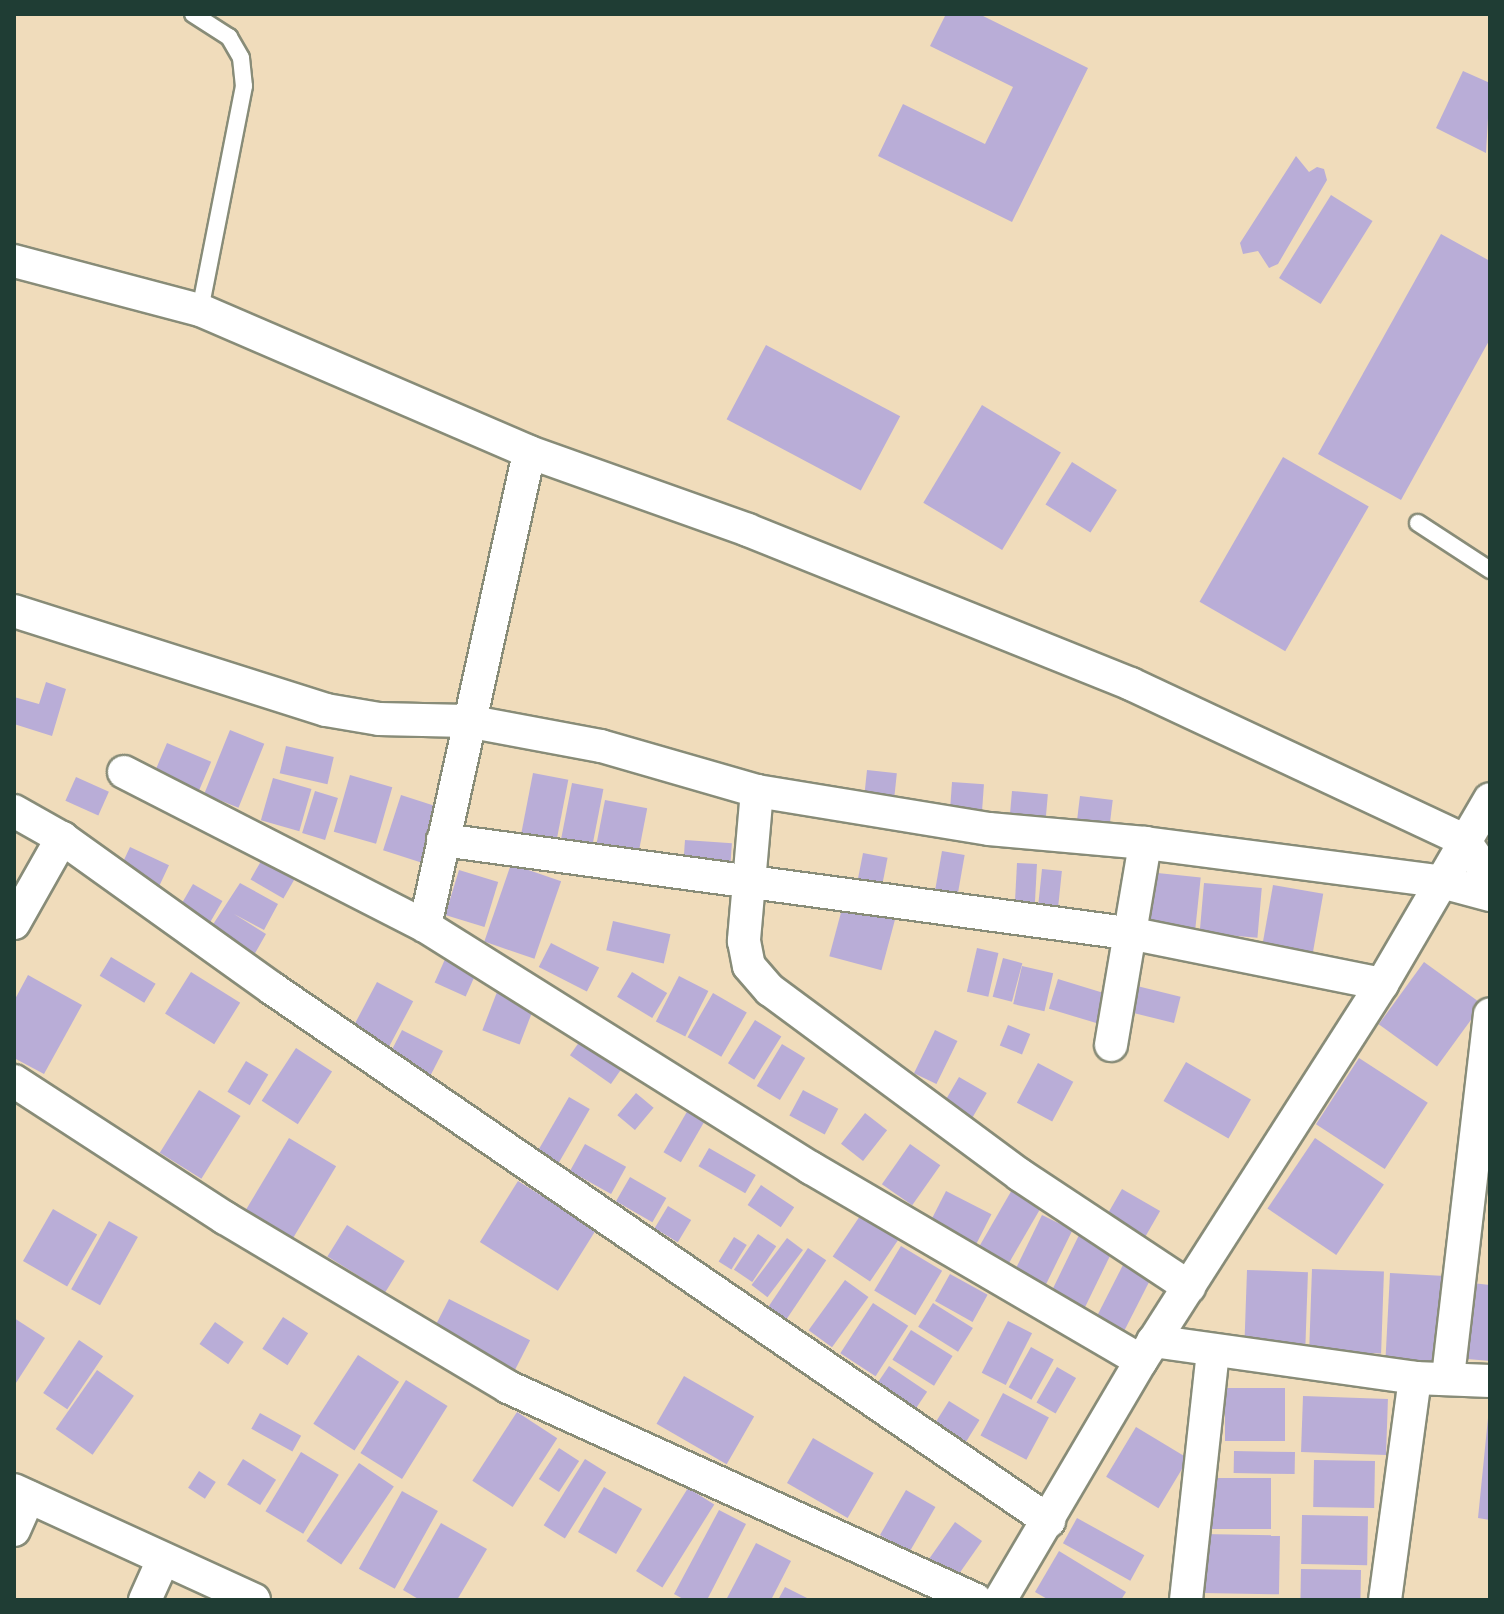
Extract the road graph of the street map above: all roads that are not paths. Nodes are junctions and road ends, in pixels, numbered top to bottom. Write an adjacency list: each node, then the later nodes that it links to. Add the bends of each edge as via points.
1 (193, 14): 3 (lane, via 229,37 241,58 244,86)
2 (14, 261): 3 (street)
3 (200, 310): 4 (street)
4 (529, 452): 8 (street); 15 (street, via 748,530 1131,684)
5 (1418, 523): 6 (lane)
6 (1490, 570)
7 (14, 611): 8 (street, via 326,710 379,719)
8 (467, 721): 10 (street, via 601,746); 14 (street)
9 (124, 772): 22 (street)
10 (757, 791): 16 (street, via 989,829); 19 (street)
11 (1490, 799): 15 (street)
12 (14, 811): 13 (street)
13 (62, 838): 21 (street); 35 (street, via 273,989)
14 (443, 840): 19 (street); 22 (street)
15 (1464, 840): 17 (street); 18 (street)
16 (1145, 843): 18 (street); 23 (street)
17 (1490, 878)
18 (1438, 881): 20 (street); 24 (street)
19 (749, 882): 23 (street); 28 (street, via 744,941 749,966 770,990 1020,1175)
20 (1490, 895)
21 (14, 923)
22 (425, 926): 29 (street, via 811,1168)
23 (1134, 934): 24 (street); 26 (street)
24 (1382, 984): 28 (street)
25 (1490, 1014): 31 (street)
26 (1111, 1045)
27 (14, 1081): 40 (street, via 225,1218 508,1387)
28 (1189, 1287): 29 (street)
29 (1147, 1351): 30 (street); 35 (street)
30 (1213, 1353): 32 (street); 42 (street)
31 (1448, 1377): 32 (street); 33 (street)
32 (1415, 1378): 43 (street)
33 (1490, 1381)
34 (22, 1494): 36 (street); 37 (street)
35 (1049, 1521): 41 (street)
36 (14, 1530)
37 (163, 1560): 38 (street); 39 (street)
38 (145, 1600)
39 (254, 1600)
40 (976, 1600)
41 (1000, 1600)
42 (1186, 1600)
43 (1385, 1600)

